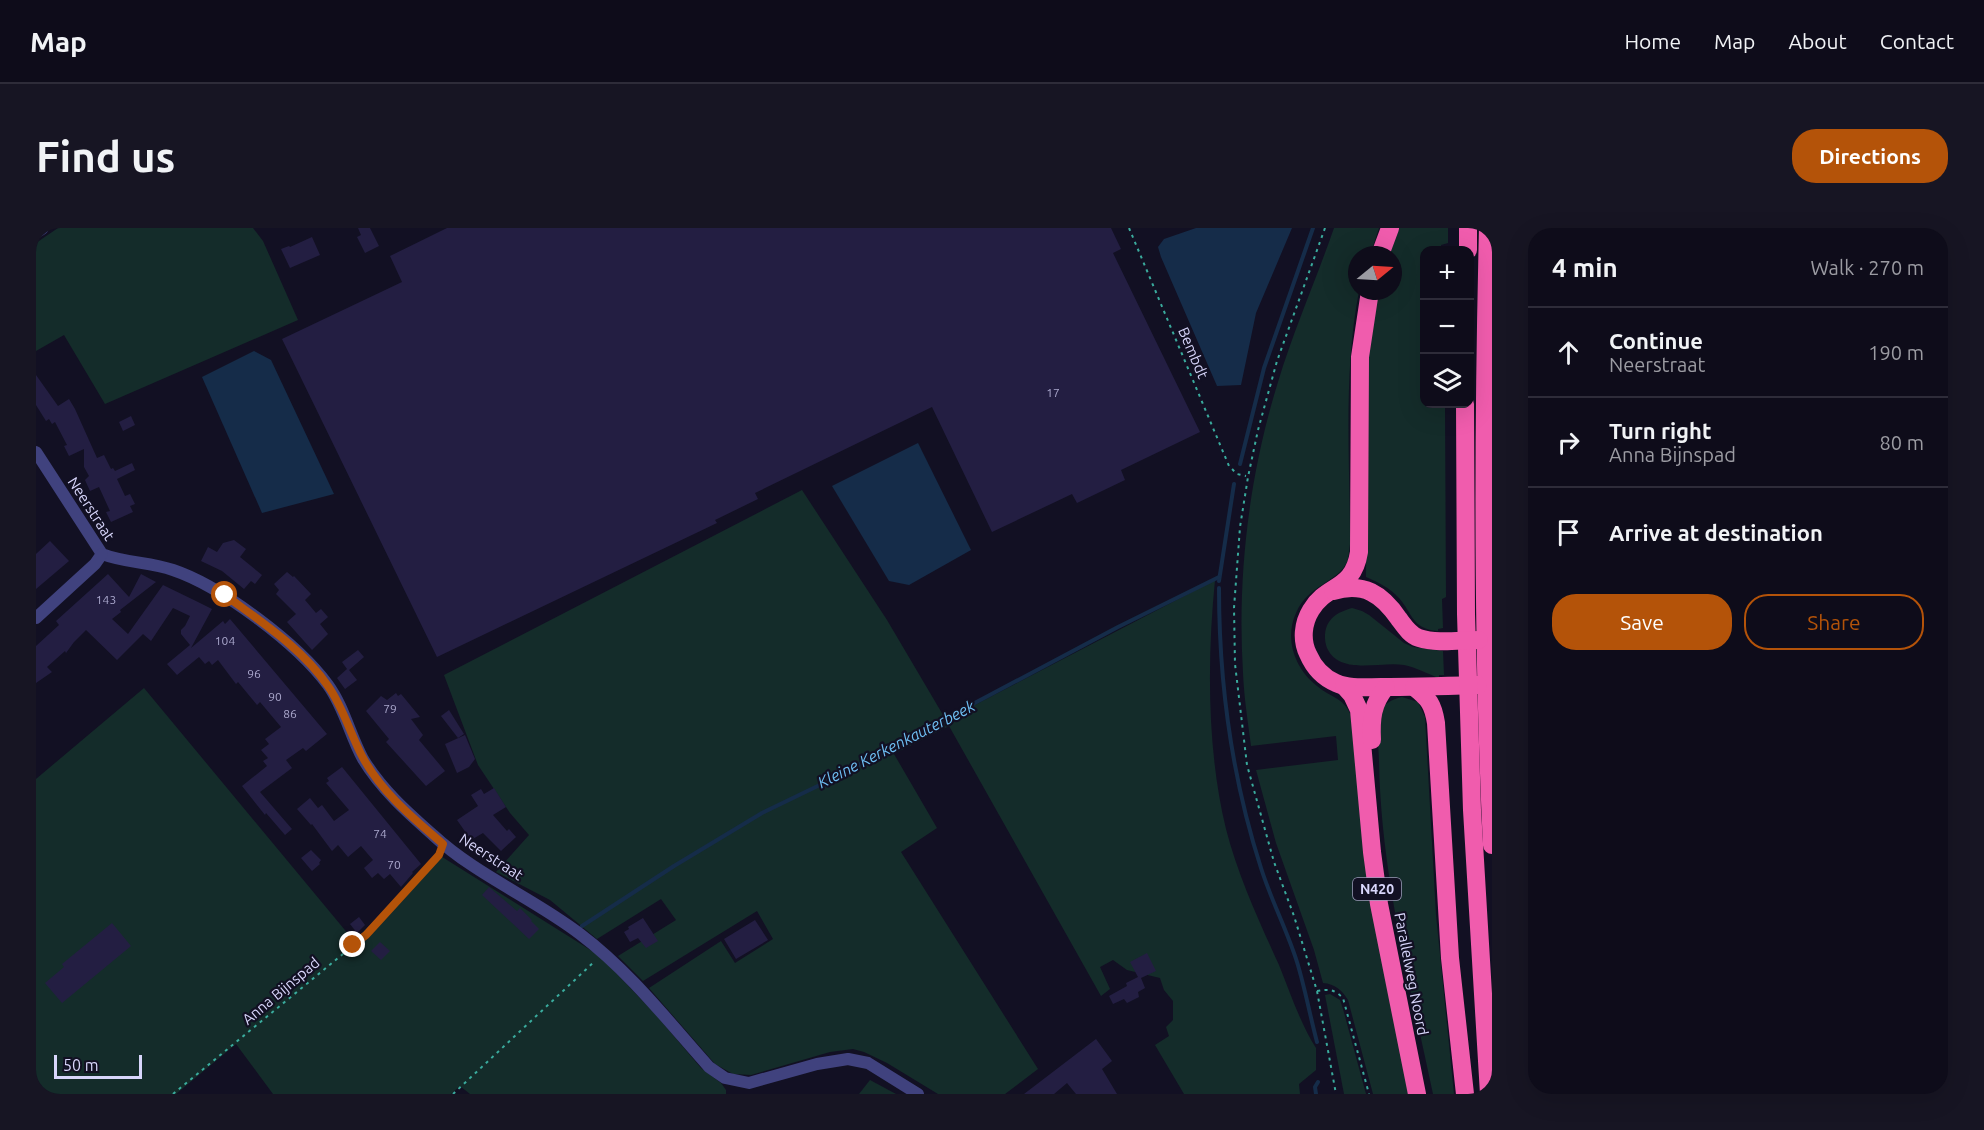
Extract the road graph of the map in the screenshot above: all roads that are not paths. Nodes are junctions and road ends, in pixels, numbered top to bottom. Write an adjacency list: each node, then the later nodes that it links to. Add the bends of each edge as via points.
1 (44, 228): 5 (street)
2 (1390, 228): 6 (highway)
3 (1468, 228): 7 (highway)
4 (1488, 228): 19 (highway, via 1484,473)
5 (36, 233)
6 (1383, 246)
7 (1468, 246)
8 (1369, 300): 12 (highway, via 1360,357 1357,568)
9 (1465, 408): 24 (highway, via 1472,799)
10 (36, 452): 11 (street, Neerstraat)
11 (102, 554): 13 (street); 20 (street, Neerstraat, via 172,570 199,581 225,595 296,650 330,687 363,757 384,789 443,844 548,911 622,970 709,1067 725,1078 748,1083 848,1059 868,1063)
12 (1331, 592): 14 (highway, via 1351,588 1377,595 1417,638); 16 (highway, N420, via 1307,616 1305,649 1322,676)
13 (36, 618)
14 (1492, 639)
15 (1492, 685): 18 (highway, N420)
16 (1344, 686): 17 (highway, N420); 21 (highway, Parallelweg Noord / N420, via 1359,710 1379,904)
17 (1386, 687): 18 (highway, N420); 22 (highway, Parallelweg Noord / N420, via 1372,710 1375,789 1389,905)
18 (1414, 687): 23 (highway, via 1433,707 1436,723 1449,947)
19 (1492, 845)
20 (918, 1094)
21 (1417, 1094)
22 (1427, 1094)
23 (1465, 1094)
24 (1489, 1094)

